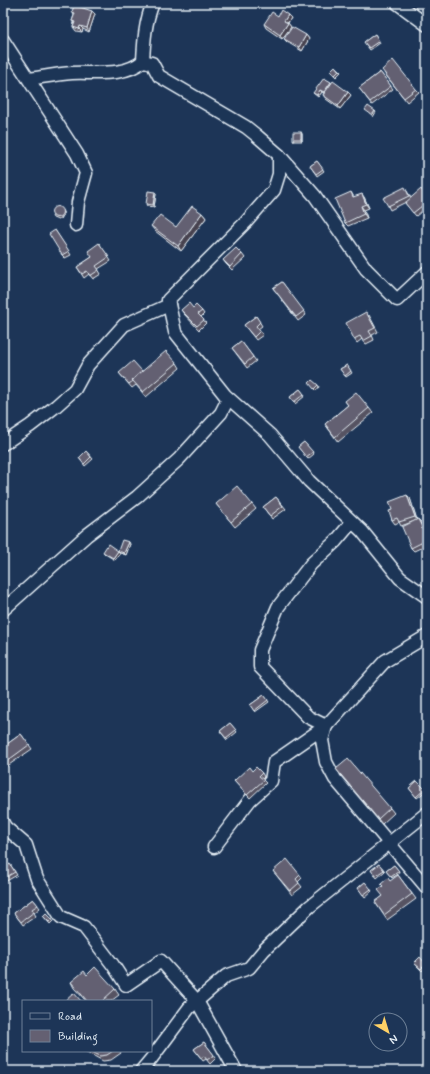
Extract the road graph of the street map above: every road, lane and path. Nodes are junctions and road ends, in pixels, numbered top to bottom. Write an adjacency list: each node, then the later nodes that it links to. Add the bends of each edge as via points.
1 (153, 3): 5 (street, via 146,21)
2 (397, 3): 3 (street)
3 (427, 25)
4 (3, 40): 6 (street)
5 (143, 61): 6 (street, via 135,67 107,74 71,73); 7 (street, via 152,63 159,76 246,127)
6 (29, 79): 8 (street, via 77,154 86,174 78,202)
7 (279, 155): 9 (street, via 315,196 366,269 397,300); 10 (street, via 279,174 274,190 246,222 168,300)
8 (76, 225)
9 (427, 272)
10 (169, 305): 11 (street, via 175,332); 12 (street, via 124,326 88,365 75,389)
11 (228, 399): 13 (street, via 270,435 309,481); 15 (street, via 221,413 179,459 137,497 87,535)
12 (3, 444)
13 (352, 522): 14 (street, via 400,578); 17 (street, via 311,564 278,607 260,650 260,667 308,716)
14 (427, 597)
15 (3, 610)
16 (427, 636): 17 (street, via 385,660)
17 (326, 726): 20 (street, via 322,740 326,762 335,779); 21 (street, via 274,762 271,781 250,800)
18 (427, 813): 20 (street)
19 (3, 823): 23 (street, via 26,845 37,880 61,917 84,927 126,985 161,961)
20 (389, 842): 22 (street); 23 (street, via 308,907 249,968 226,976)
21 (214, 848)
22 (427, 888)
23 (197, 1001): 24 (street); 25 (street)
24 (141, 1071)
25 (236, 1071)

